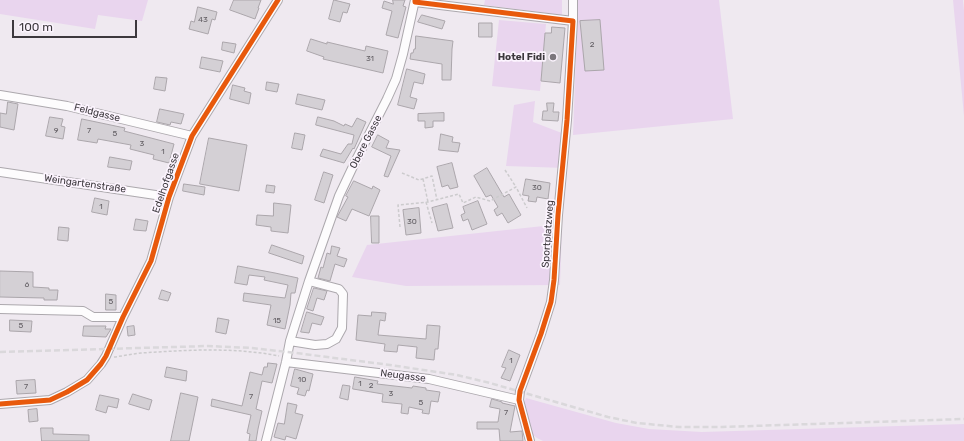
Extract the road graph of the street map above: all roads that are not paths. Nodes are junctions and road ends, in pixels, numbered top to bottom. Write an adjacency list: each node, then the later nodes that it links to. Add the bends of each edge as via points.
1 (278, 0): 6 (street, Edelhofgasse)
2 (574, 0): 4 (street, Sportplatzweg)
3 (415, 1): 4 (street); 9 (street, Obere Gasse, via 396,79 339,196)
4 (573, 21): 14 (street, Sportplatzweg, via 551,302)
5 (0, 94): 6 (street, Feldgasse, via 67,106)
6 (192, 136): 8 (street, Edelhofgasse)
7 (0, 172): 8 (street, Weingartenstraße)
8 (169, 197): 11 (street, Edelhofgasse, via 151,261)
9 (310, 281): 12 (street, Obere Gasse); 12 (street, via 339,289 343,294 342,328 336,339 326,344)
10 (0, 309): 11 (street, via 83,311 93,317)
11 (123, 318): 15 (street, Edelhofgasse, via 106,356 87,380 50,400)
12 (290, 341): 13 (street, Obere Gasse)
13 (287, 360): 14 (street, Neugasse, via 429,379); 16 (street, Obere Gasse)
14 (519, 400): 17 (street, Sportplatzweg)
15 (0, 404)
16 (266, 441)
17 (530, 441)

